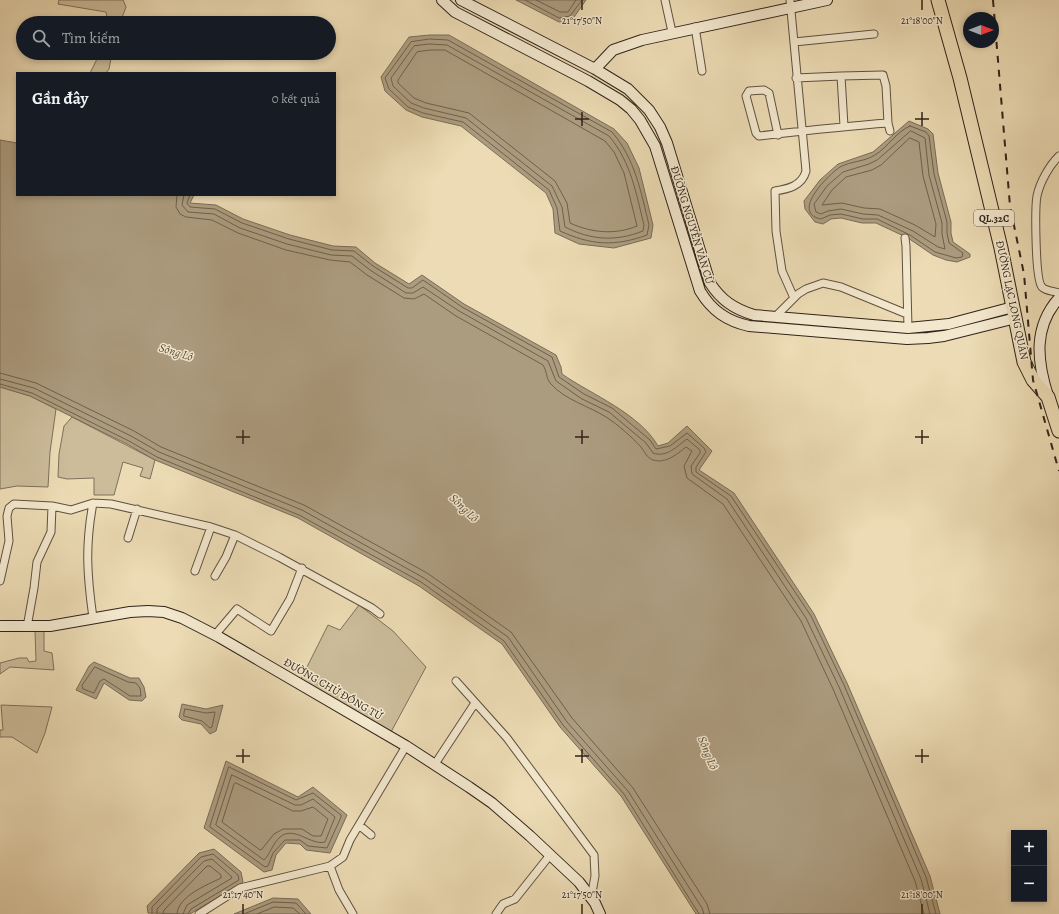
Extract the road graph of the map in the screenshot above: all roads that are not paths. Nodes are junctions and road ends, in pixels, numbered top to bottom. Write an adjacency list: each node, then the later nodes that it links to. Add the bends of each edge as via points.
1 (442, 0): 30 (main road, ĐƯỜNG NGUYỄN VĂN CỪ, via 455,12 588,81 631,109 655,146 693,274 700,292 716,311 736,323 749,326)
2 (461, 0): 11 (main road, ĐƯỜNG NGUYỄN VĂN CỪ)
3 (665, 0): 8 (street)
4 (827, 0): 6 (main road)
5 (938, 0): 25 (highway, ĐƯỜNG LẠC LONG QUÂN / QL.32C, via 1000,240)
6 (791, 4): 7 (main road); 10 (street)
7 (695, 27): 8 (main road); 12 (street)
8 (672, 32): 11 (main road, via 618,48 606,56)
9 (874, 34): 10 (street)
10 (794, 42): 14 (street)
11 (595, 69): 27 (main road, ĐƯỜNG NGUYỄN VĂN CỪ, via 628,89 660,127 704,268 717,294 734,308 746,313)
12 (702, 71)
13 (841, 76): 14 (street); 15 (street, via 883,75); 16 (street)
14 (796, 78): 18 (street)
15 (888, 123): 16 (street); 17 (street)
16 (844, 126): 18 (street)
17 (890, 131)
18 (802, 132): 19 (street); 23 (street, via 805,176 797,185 775,191 776,231 782,271)
19 (778, 135): 19 (street, via 768,92 749,91 746,96 756,133 759,136)
20 (1059, 156): 22 (street, via 1049,168 1038,194 1036,227 1039,284 1044,289)
21 (905, 238): 26 (street)
22 (1059, 293)
23 (794, 298): 26 (street, via 806,289 823,283 841,287); 27 (street)
24 (1059, 298): 31 (main road, via 1047,312 1040,340 1040,363)
25 (1015, 312): 29 (main road, ĐƯỜNG NGUYỄN VĂN CỪ, via 933,327); 30 (main road, ĐƯỜNG NGUYỄN VĂN CỪ, via 944,336 907,339); 31 (highway, ĐƯỜNG LẠC LONG QUÂN / QL.32C, via 1024,362 1033,380)
26 (907, 314): 29 (street)
27 (776, 317): 28 (main road, ĐƯỜNG NGUYỄN VĂN CỪ)
28 (847, 324): 29 (main road, ĐƯỜNG NGUYỄN VĂN CỪ); 30 (main road)
29 (908, 328)
30 (846, 335)
31 (1048, 397): 32 (highway, ĐƯỜNG LẠC LONG QUÂN / QL.32C)
32 (1059, 431)
33 (93, 503): 34 (street, via 71,510); 35 (street); 44 (street, via 87,556 87,578)
34 (52, 506): 42 (street, via 14,504 9,508 9,541); 46 (street, via 51,532 37,562)
35 (137, 510): 36 (street); 38 (street)
36 (212, 527): 37 (street); 40 (street)
37 (235, 535): 39 (street); 41 (street)
38 (128, 538)
39 (302, 568): 43 (street); 47 (street, via 290,598 271,631 237,609)
40 (195, 572)
41 (215, 576)
42 (0, 581)
43 (380, 614)
44 (93, 618): 46 (main road, ĐƯỜNG CHỬ ĐỒNG TỬ, via 50,626); 47 (main road, ĐƯỜNG CHỬ ĐỒNG TỬ, via 130,612 164,612)
45 (0, 626): 46 (main road, ĐƯỜNG CHỬ ĐỒNG TỬ)
46 (27, 627)
47 (215, 635): 50 (main road, ĐƯỜNG CHỬ ĐỒNG TỬ)
48 (456, 681): 49 (street)
49 (475, 703): 51 (street); 56 (street, via 507,738 594,855 595,876)
50 (406, 746): 51 (main road, ĐƯỜNG CHỬ ĐỒNG TỬ); 52 (street)
51 (435, 764): 54 (main road, ĐƯỜNG CHỬ ĐỒNG TỬ, via 492,803)
52 (359, 825): 53 (street); 55 (street, via 343,857)
53 (372, 835)
54 (550, 855): 56 (main road, ĐƯỜNG CHỬ ĐỒNG TỬ, via 579,882); 59 (street, via 515,898 503,904)
55 (330, 866): 57 (street, via 240,888); 58 (street, via 339,890)
56 (591, 898): 60 (main road, ĐƯỜNG CHỬ ĐỒNG TỬ)
57 (199, 914)
58 (353, 914)
59 (496, 914)
60 (600, 914)

